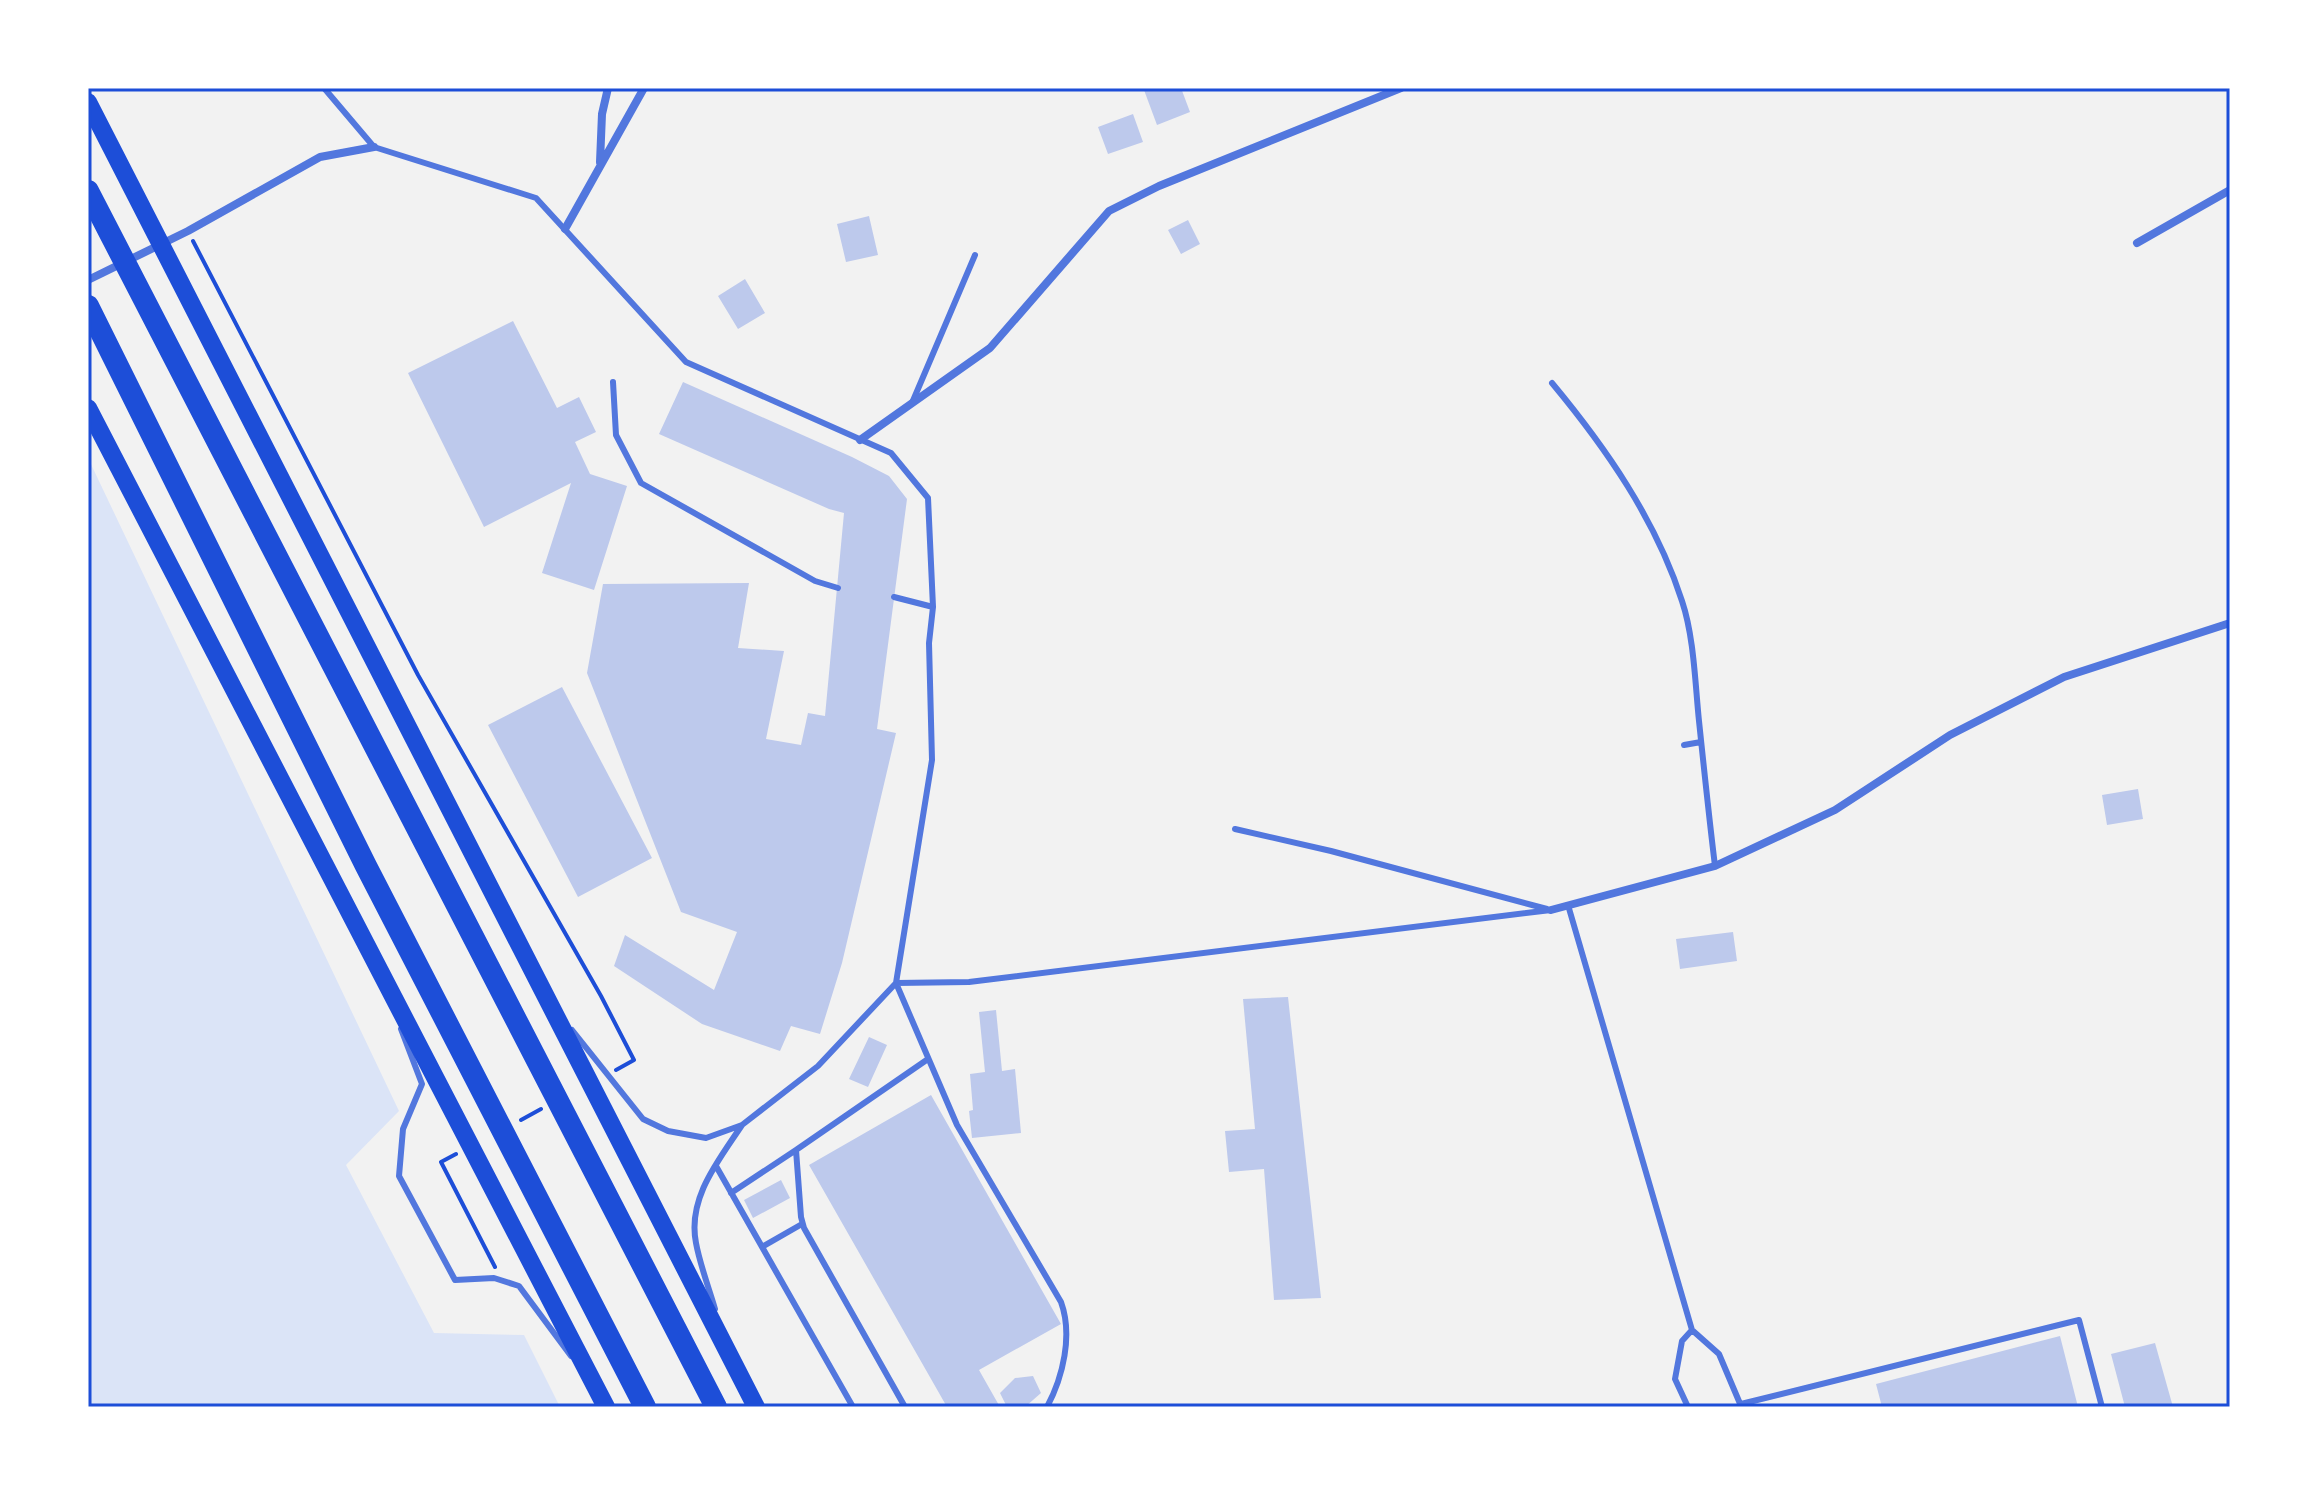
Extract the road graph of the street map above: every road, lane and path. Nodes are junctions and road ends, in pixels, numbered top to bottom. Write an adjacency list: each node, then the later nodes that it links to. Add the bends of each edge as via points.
1 (324, 88): 6 (lane)
2 (608, 88): 7 (street)
3 (644, 88): 7 (street)
4 (1401, 88): 18 (street, via 1109,211 990,348)
5 (88, 102): 33 (main road)
6 (374, 147): 10 (lane, via 536,198); 11 (street, via 320,157)
7 (600, 167): 10 (street)
8 (2230, 190): 12 (street)
9 (90, 195): 49 (highway)
10 (565, 229): 20 (lane, via 686,362)
11 (188, 231): 14 (street); 35 (path, via 418,675)
12 (2137, 243)
13 (975, 255): 18 (lane)
14 (88, 280)
15 (88, 306): 48 (highway, via 358,852)
16 (613, 382): 21 (lane, via 616,435 641,483 815,581)
17 (1552, 383): 25 (lane, via 1592,431 1654,533 1683,602)
18 (911, 405): 20 (street)
19 (88, 408): 31 (main road)
20 (860, 440): 23 (lane, via 891,453 928,498)
21 (838, 588)
22 (894, 597): 23 (lane)
23 (933, 607): 32 (lane, via 932,760)
24 (2230, 623): 28 (street, via 2064,677 1950,735 1835,810)
25 (1701, 742): 26 (lane); 28 (lane)
26 (1684, 745)
27 (1235, 829): 30 (lane)
28 (1715, 866): 29 (street)
29 (1568, 905): 30 (street); 44 (lane)
30 (1551, 910): 32 (lane, via 969,982)
31 (376, 962): 43 (lane, via 422,1084 403,1129 399,1176 455,1280); 46 (main road)
32 (896, 983): 34 (lane); 36 (lane, via 818,1066)
33 (543, 994): 36 (lane, via 643,1119 668,1131 706,1138); 45 (main road)
34 (928, 1059): 37 (lane); 53 (lane, via 961,1133 1061,1302 1066,1343)
35 (634, 1060)
36 (742, 1125): 39 (lane)
37 (796, 1150): 40 (lane); 41 (lane)
38 (441, 1162): 43 (path)
39 (716, 1166): 40 (lane); 45 (lane, via 698,1201 695,1241)
40 (731, 1193): 42 (lane)
41 (802, 1224): 42 (lane); 52 (lane)
42 (762, 1247): 51 (lane)
43 (501, 1280): 46 (lane, via 519,1286)
44 (1692, 1330): 47 (lane, via 1719,1354); 54 (lane, via 1682,1341 1675,1379)
45 (727, 1351): 50 (main road)
46 (603, 1402)
47 (1741, 1406): 55 (lane, via 2079,1320)
48 (645, 1407)
49 (716, 1407)
50 (756, 1407)
51 (853, 1407)
52 (905, 1407)
53 (1047, 1407)
54 (1688, 1407)
55 (2102, 1407)

